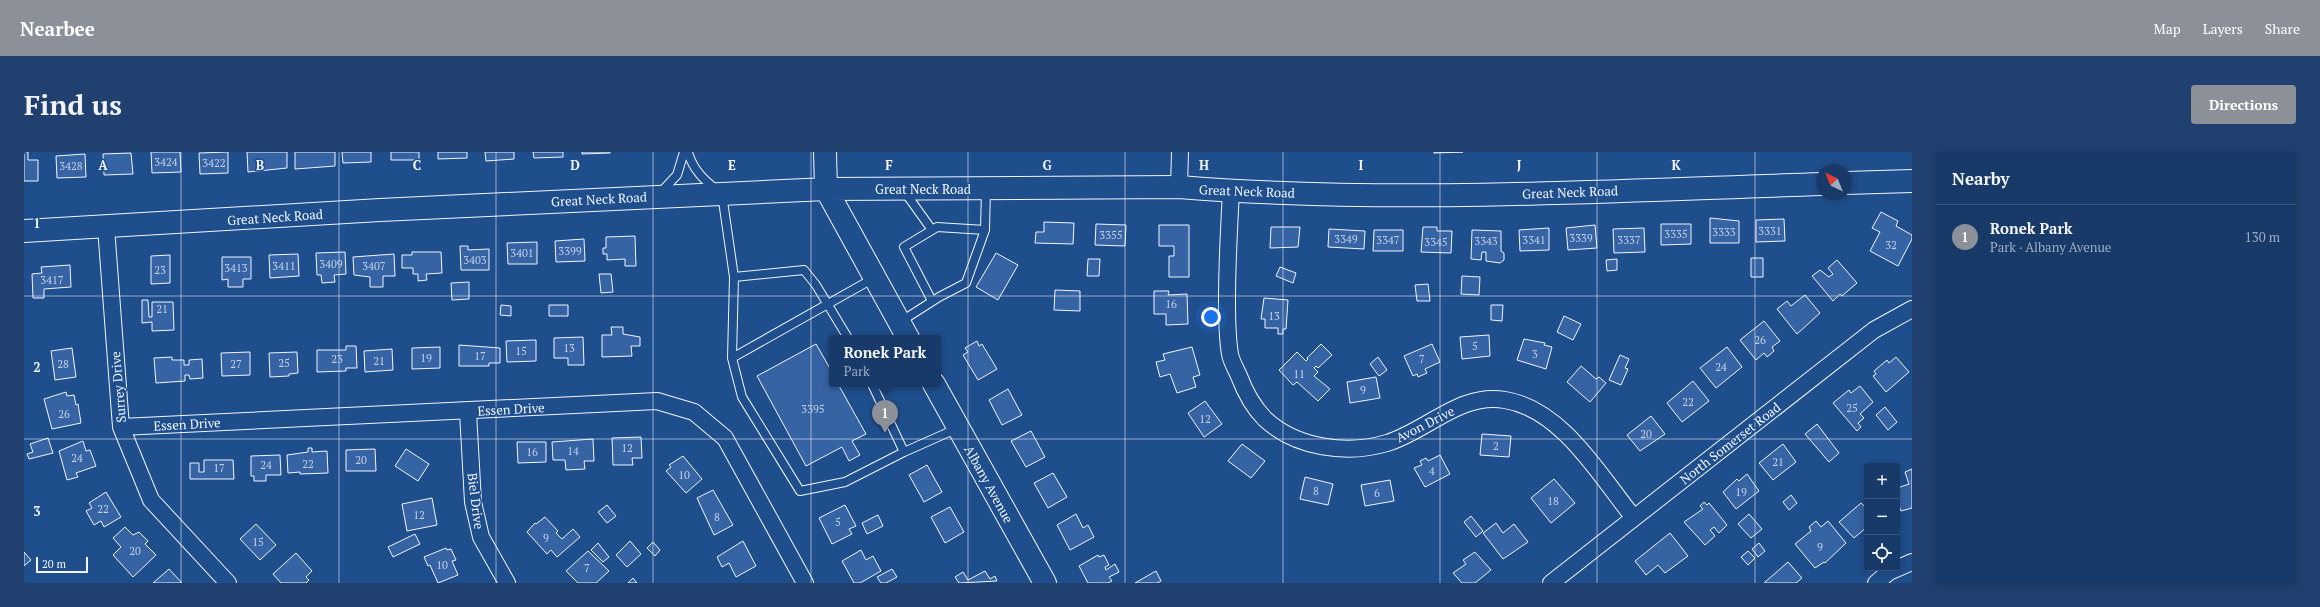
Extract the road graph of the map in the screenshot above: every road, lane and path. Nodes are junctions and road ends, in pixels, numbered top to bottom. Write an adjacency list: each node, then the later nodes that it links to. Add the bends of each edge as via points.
1 (684, 152): 14 (lane, via 677,175)
2 (688, 152): 13 (lane, via 693,167 707,183)
3 (825, 152): 10 (main road)
4 (1180, 152): 8 (street)
5 (1912, 181): 6 (main road)
6 (1852, 183)
7 (1816, 184): 12 (main road, Great Neck Road, via 1454,196)
8 (1179, 187): 9 (main road, Great Neck Road); 12 (main road, Great Neck Road)
9 (986, 188): 11 (main road, Great Neck Road); 17 (lane)
10 (826, 189): 11 (main road, Great Neck Road); 13 (main road, Great Neck Road); 20 (main road)
11 (902, 189): 16 (lane)
12 (1231, 191): 33 (street, Avon Drive, via 1227,256 1230,355 1247,395 1266,419 1293,437 1317,446 1353,448 1386,444 1411,434 1449,411 1480,399 1505,400 1535,409 1561,428)
13 (722, 194): 14 (main road, Great Neck Road); 19 (lane)
14 (656, 197): 15 (main road, Great Neck Road, via 380,210)
15 (106, 227): 18 (main road, Great Neck Road); 30 (street, Surrey Drive)
16 (932, 230): 17 (lane, via 937,227); 21 (lane, via 904,247)
17 (985, 230): 21 (lane, via 966,284)
18 (24, 231)
19 (734, 277): 22 (lane, via 804,270); 26 (lane)
20 (875, 278): 22 (lane); 24 (main road)
21 (932, 301): 24 (lane)
22 (828, 304): 25 (lane); 26 (lane)
23 (1912, 309): 33 (street, North Somerset Road, via 1874,330)
24 (904, 330)
25 (846, 335)
26 (732, 358): 32 (lane, via 742,397 800,491 845,482)
27 (873, 387): 32 (lane)
28 (936, 387): 31 (main road, Albany Avenue)
29 (468, 412): 30 (street, Essen Drive); 36 (street, Biel Drive, via 474,502 481,537); 37 (street, Essen Drive, via 657,401 694,412 725,438)
30 (121, 427): 35 (street, Surrey Drive, via 151,500)
31 (958, 428): 32 (lane); 38 (main road, Albany Avenue)
32 (904, 452)
33 (1634, 518): 39 (street, North Somerset Road)
34 (1912, 562): 40 (street, via 1889,572)
35 (228, 583)
36 (507, 583)
37 (805, 583)
38 (1045, 583)
39 (1551, 583)
40 (1876, 583)

